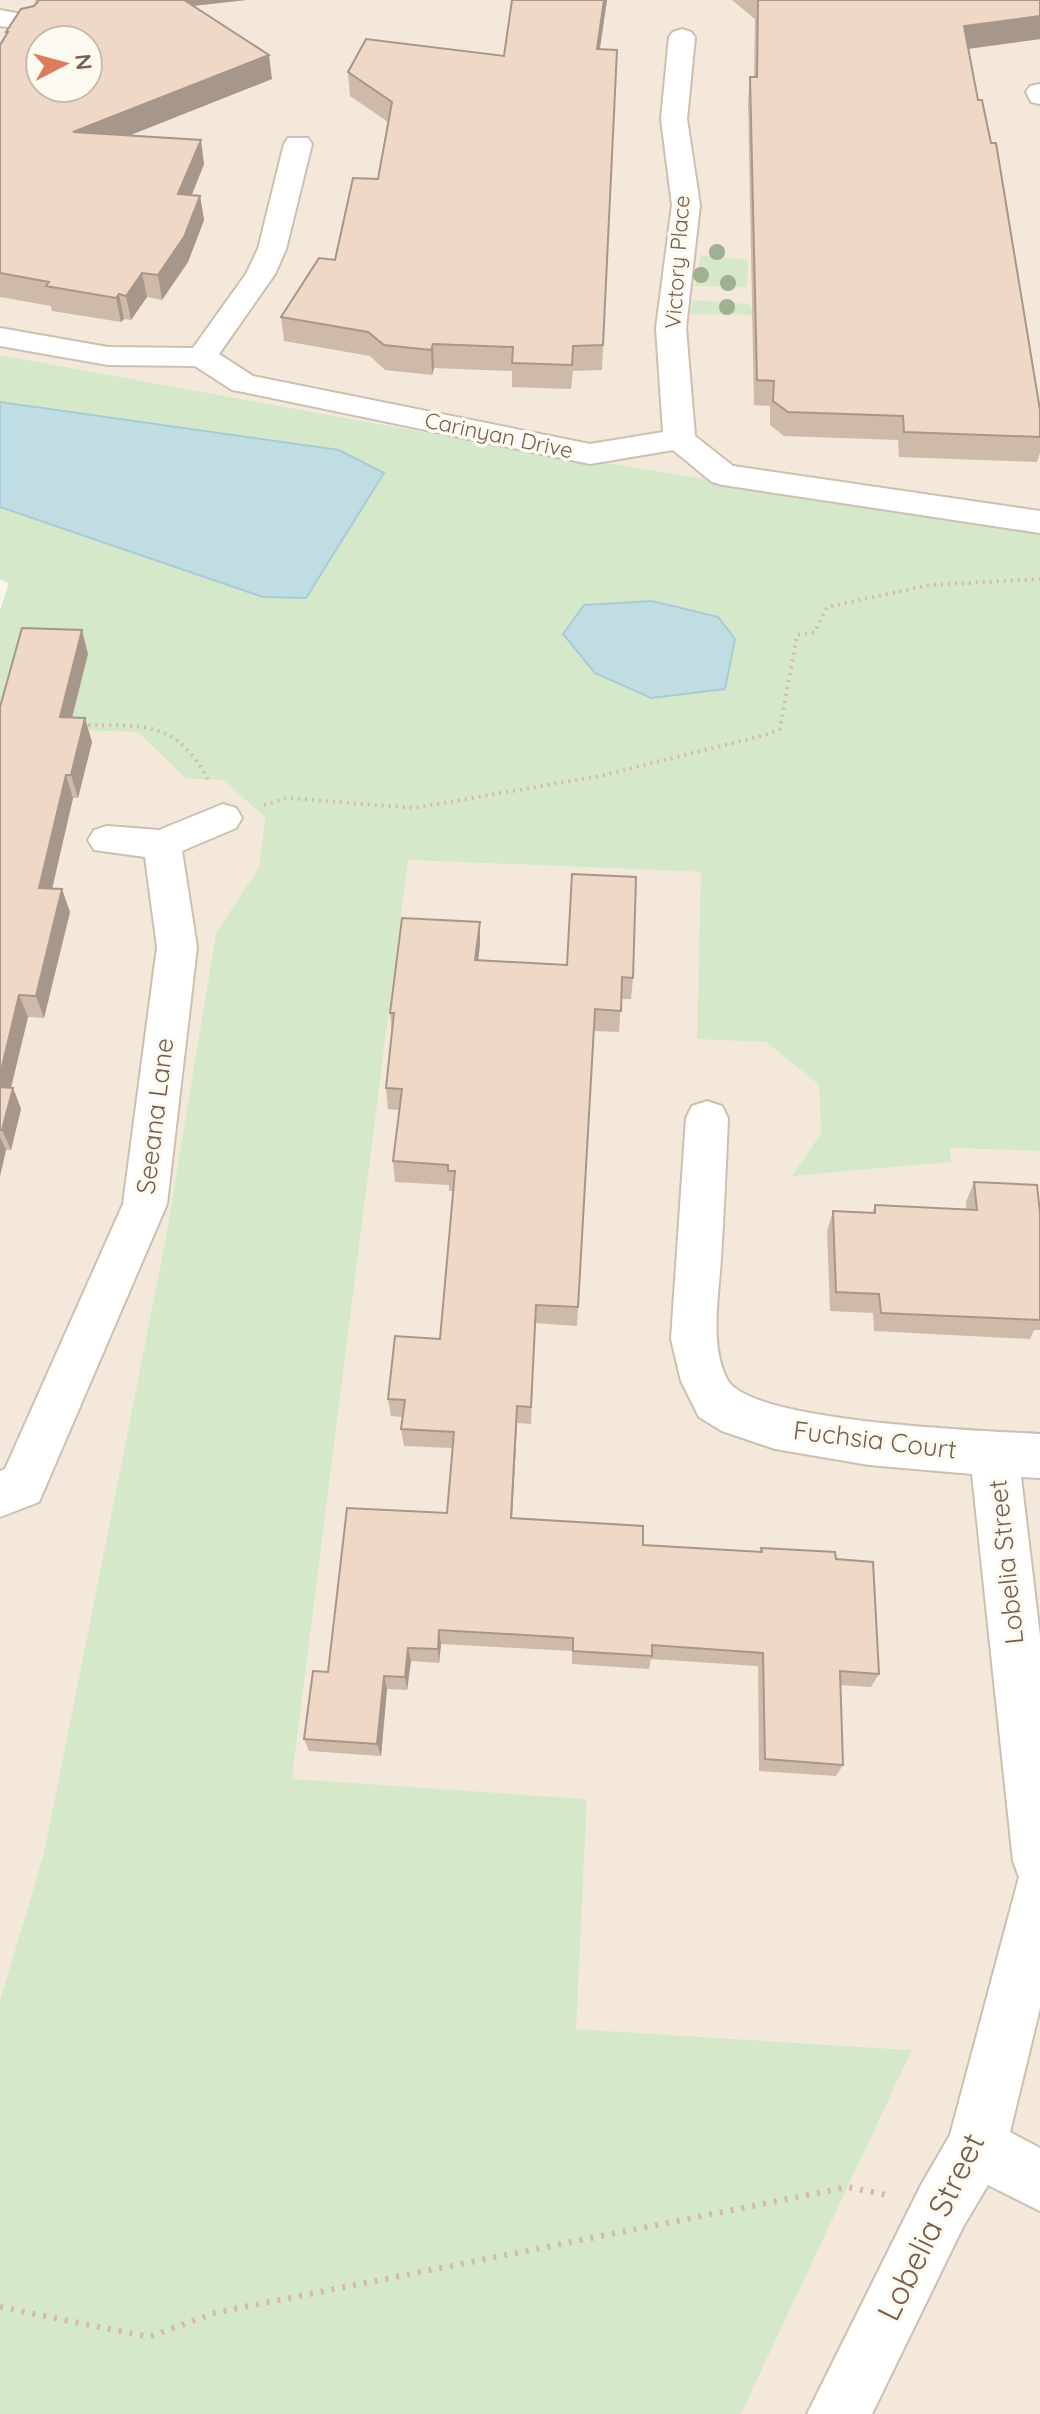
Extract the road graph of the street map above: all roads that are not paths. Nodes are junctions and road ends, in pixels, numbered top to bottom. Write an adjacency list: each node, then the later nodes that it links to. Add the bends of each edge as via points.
1 (0, 18): 2 (street)
2 (29, 22)
3 (682, 37): 7 (street, Victory Place, via 674,119 686,205 671,328)
4 (298, 144): 6 (street, via 272,249)
5 (0, 337): 6 (street, via 108,356)
6 (202, 357): 7 (street, Carinyan Drive, via 243,383 590,454)
7 (679, 439): 8 (street, via 723,475)
8 (1040, 522)
9 (223, 818): 11 (street)
10 (107, 840): 11 (street)
11 (162, 844): 14 (street, Seeana Lane, via 177,947 145,1204 22,1486)
12 (707, 1118): 13 (street, Fuchsia Court, via 694,1339 714,1400 737,1417 818,1437)
13 (1017, 1455): 15 (street, Lobelia Street)
14 (0, 1494)
15 (1040, 1861)
16 (1040, 1894): 17 (street, Lobelia Street)
17 (977, 2146): 18 (street); 19 (street, Lobelia Street)
18 (1040, 2181)
19 (839, 2414)

